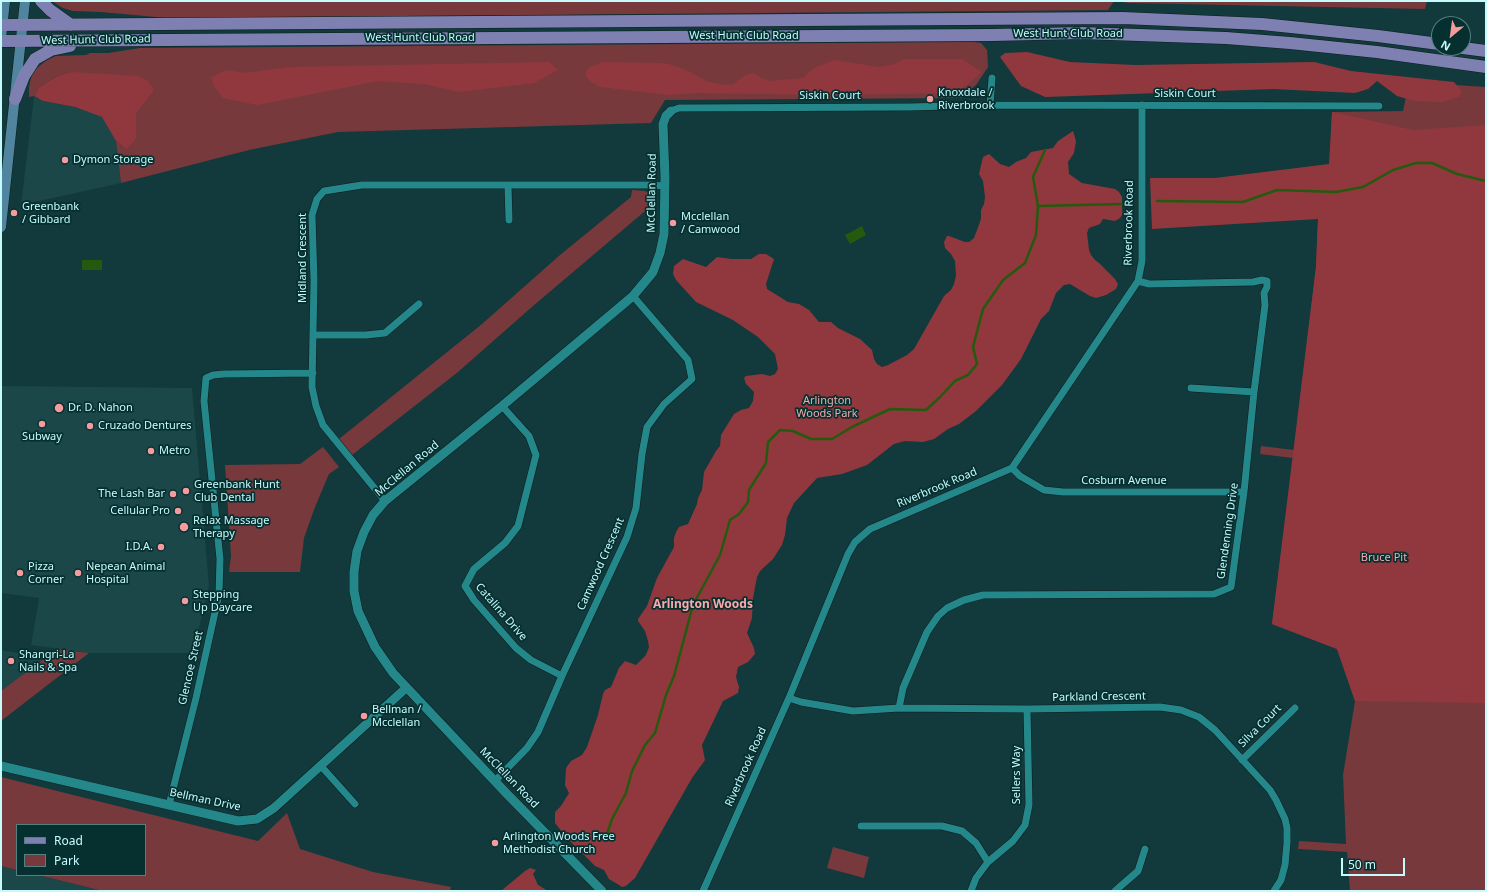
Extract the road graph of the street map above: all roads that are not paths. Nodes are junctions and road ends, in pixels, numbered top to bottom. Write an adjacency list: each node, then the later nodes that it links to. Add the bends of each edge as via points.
1 (5, 1): 6 (main road)
2 (26, 1): 4 (main road)
3 (41, 1): 5 (main road)
4 (23, 24): 5 (main road, West Hunt Club Road); 6 (main road, West Hunt Club Road); 10 (main road)
5 (71, 24): 11 (main road, West Hunt Club Road, via 1123,18 1262,24)
6 (2, 25): 7 (main road)
7 (1, 38)
8 (105, 40): 10 (main road, West Hunt Club Road); 14 (main road, West Hunt Club Road, via 1081,33 1290,43); 16 (main road, via 50,50 42,54 35,59 24,76)
9 (1, 41): 10 (main road, West Hunt Club Road)
10 (22, 41): 16 (main road)
11 (1431, 43)
12 (1471, 49): 13 (main road)
13 (1486, 52)
14 (1486, 67)
15 (992, 78): 17 (street)
16 (15, 99): 24 (main road)
17 (990, 105): 18 (street, Siskin Court); 20 (street, Siskin Court)
18 (1142, 105): 19 (street, Siskin Court); 25 (street, Riverbrook Road, via 1142,261)
19 (1379, 106)
20 (671, 110): 22 (street, McClellan Road, via 663,124)
21 (508, 185): 22 (street, Midland Crescent); 23 (street); 28 (street, Midland Crescent, via 362,185 324,191 316,199 312,215)
22 (665, 186): 26 (street, McClellan Road, via 664,234 660,253 653,272)
23 (509, 220)
24 (1, 227)
25 (1138, 281): 31 (street, Glendenning Drive, via 1149,284 1267,281); 33 (street, Riverbrook Road)
26 (634, 296): 32 (street, McClellan Road); 36 (street, Camwood Crescent, via 688,360 692,379 664,404 647,427 636,508 627,537)
27 (419, 304): 28 (street, via 385,333)
28 (314, 335): 29 (street, Midland Crescent)
29 (313, 373): 35 (street, Midland Crescent, via 312,387 323,425); 47 (street, Glencoe Street, via 224,374 206,378 204,400 220,559 220,594)
30 (1191, 388): 31 (street)
31 (1254, 392): 34 (street, Glendenning Drive)
32 (502, 406): 35 (street, McClellan Road); 36 (street, Catalina Drive, via 529,436 536,455 518,526 505,543 474,569 465,586 516,648 531,660)
33 (1012, 468): 34 (street, Cosburn Avenue, via 1020,476 1044,490); 38 (street, Riverbrook Road, via 870,529 855,542)
34 (1244, 492): 39 (street, Glendenning Drive, via 1231,587 1214,594 983,595 964,600 947,608 927,632 903,688)
35 (385, 501): 37 (street, McClellan Road, via 373,515 357,551 354,591 358,611 375,647)
36 (562, 676): 45 (street, Camwood Crescent, via 538,732 527,748)
37 (406, 688): 44 (street, Bellman Drive); 45 (street, McClellan Road)
38 (789, 698): 39 (street, Parkland Crescent, via 853,711); 52 (street, Riverbrook Road)
39 (899, 708): 41 (street, Parkland Crescent)
40 (1295, 708): 42 (street, Silva Court)
41 (1027, 709): 42 (street, Parkland Crescent, via 1160,707 1181,710 1199,717 1215,730); 50 (street, Sellers Way, via 1029,805 1025,825 1013,841)
42 (1242, 760): 55 (street, Parkland Crescent, via 1270,790 1285,819 1285,866)
43 (1, 766): 47 (street, Bellman Drive)
44 (321, 766): 46 (street); 47 (street, Bellman Drive, via 274,808 257,819 238,821)
45 (494, 781): 51 (street, McClellan Road)
46 (355, 804)
47 (169, 805)
48 (861, 826): 50 (street, via 942,826 962,830 976,843)
49 (1145, 849): 54 (street, via 1138,872)
50 (988, 862): 53 (street, Sellers Way)
51 (602, 891)
52 (702, 891)
53 (970, 891)
54 (1115, 891)
55 (1274, 891)

